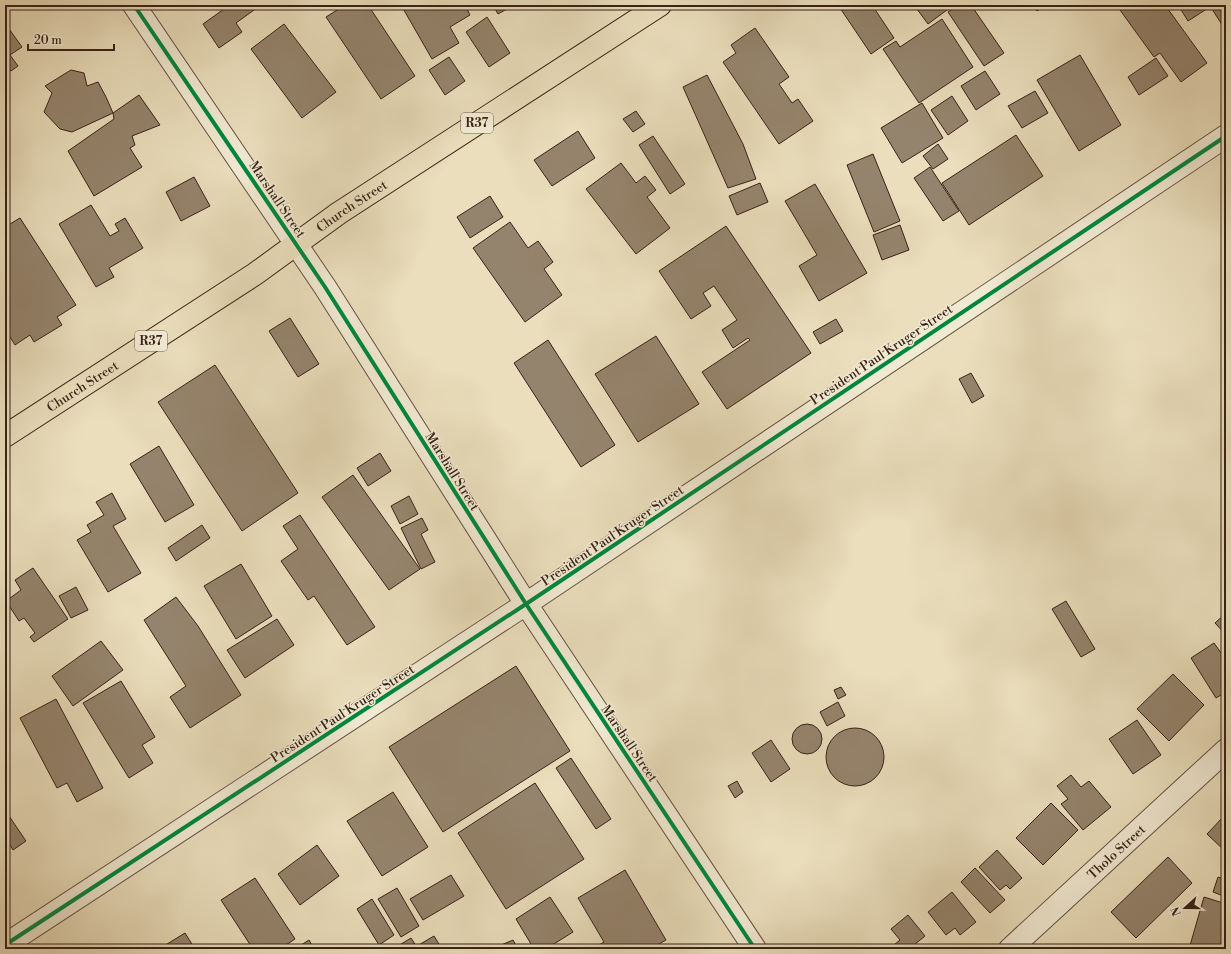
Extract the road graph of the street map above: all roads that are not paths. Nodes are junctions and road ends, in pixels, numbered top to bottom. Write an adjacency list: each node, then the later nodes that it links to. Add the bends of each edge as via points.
1 (134, 5): 4 (street, Marshall Street)
2 (660, 5): 4 (main road, Church Street / R37, via 339,213)
3 (1226, 136): 6 (street, President Paul Kruger Street)
4 (296, 244): 5 (main road, Church Street / R37); 6 (street, Marshall Street)
5 (5, 436)
6 (526, 604): 8 (street, President Paul Kruger Street); 9 (street, Marshall Street)
7 (1225, 754): 10 (street, Tholo Street)
8 (5, 945)
9 (755, 949)
10 (1010, 949)

